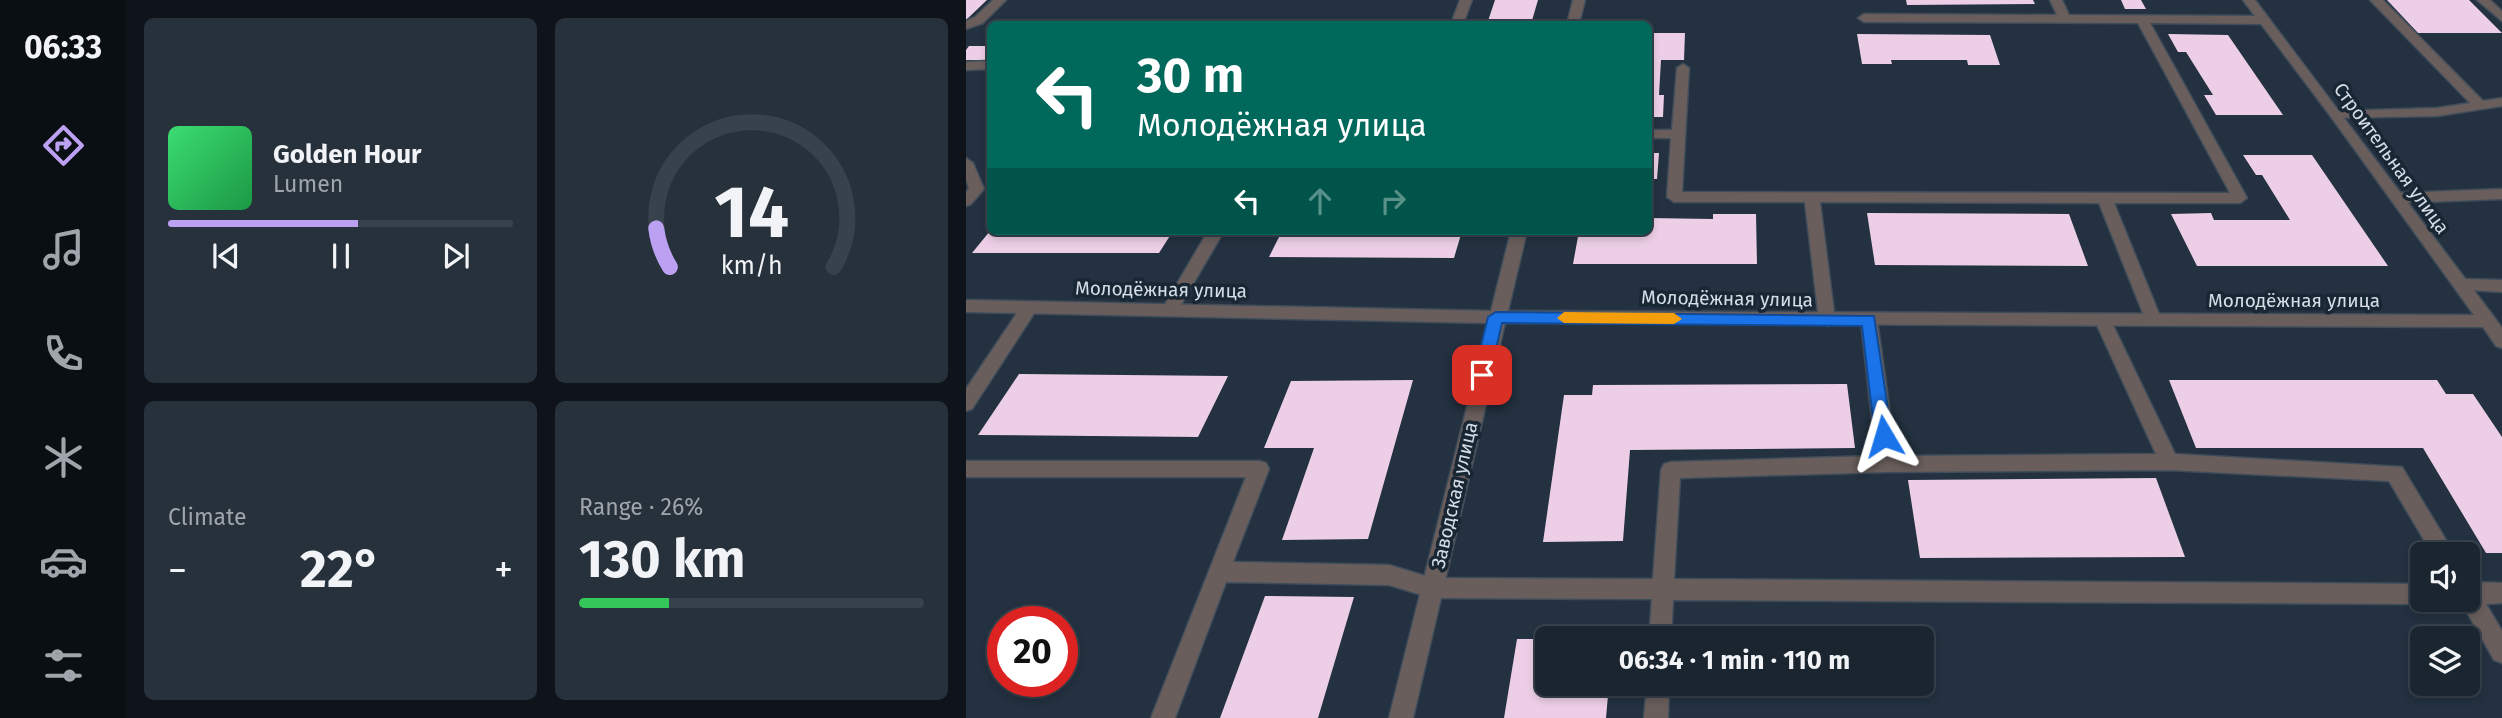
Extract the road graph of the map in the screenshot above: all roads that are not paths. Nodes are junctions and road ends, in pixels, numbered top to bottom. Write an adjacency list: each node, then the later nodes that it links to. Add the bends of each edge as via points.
1 (1000, 0): 15 (street, via 979,20)
2 (1466, 0): 13 (street)
3 (1579, 0): 14 (street)
4 (2056, 0): 10 (street)
5 (2249, 0): 12 (street, Строительная улица)
6 (2376, 0): 20 (street)
7 (2483, 0): 8 (street)
8 (2502, 17)
9 (1864, 18): 10 (street)
10 (2066, 19): 11 (street)
11 (2142, 20): 12 (street); 28 (street, via 2241,198)
12 (2264, 20): 21 (street, Строительная улица)
13 (1458, 21)
14 (1574, 21)
15 (966, 25)
16 (987, 65): 17 (street)
17 (966, 66)
18 (1683, 68): 23 (street)
19 (2502, 102): 20 (street)
20 (2481, 106): 21 (street)
21 (2337, 116): 29 (street, Строительная улица)
22 (1652, 134): 23 (street)
23 (1678, 134): 27 (street, via 1674,197)
24 (966, 163): 25 (street)
25 (984, 189): 30 (street)
26 (2502, 194): 29 (street)
27 (1812, 197): 28 (street); 39 (street)
28 (2105, 198): 42 (street)
29 (2398, 198): 33 (street, Строительная улица)
30 (966, 201)
31 (1214, 235): 37 (street)
32 (1518, 235): 38 (street, Заводская улица)
33 (2462, 285): 34 (street); 43 (street, Строительная улица)
34 (2502, 286)
35 (966, 306): 36 (street, Молодёжная улица)
36 (1030, 308): 37 (street, Молодёжная улица); 45 (street)
37 (1169, 311): 38 (street, Молодёжная улица)
38 (1496, 317): 39 (street, Молодёжная улица); 51 (street, Заводская улица)
39 (1827, 320): 40 (street, Молодёжная улица)
40 (1869, 320): 41 (street, Молодёжная улица); 47 (street)
41 (2103, 321): 42 (street, Молодёжная улица); 46 (street)
42 (2154, 321): 43 (street, Молодёжная улица)
43 (2495, 322): 44 (street, Строительная улица)
44 (2502, 341)
45 (966, 404)
46 (2169, 462): 47 (street); 49 (street, via 2395,473)
47 (1887, 464): 52 (street, via 1671,470)
48 (966, 469): 50 (street, via 1259,469)
49 (2437, 542)
50 (1219, 572): 51 (street, via 1389,575); 60 (street)
51 (1432, 588): 52 (street); 61 (street, Заводская улица)
52 (1664, 589): 55 (street); 57 (street)
53 (2480, 593): 54 (street)
54 (2502, 593)
55 (2410, 594)
56 (2479, 612): 58 (street)
57 (1661, 626)
58 (2502, 652)
59 (1657, 696): 62 (street)
60 (1163, 718)
61 (1401, 718)
62 (1656, 718)

